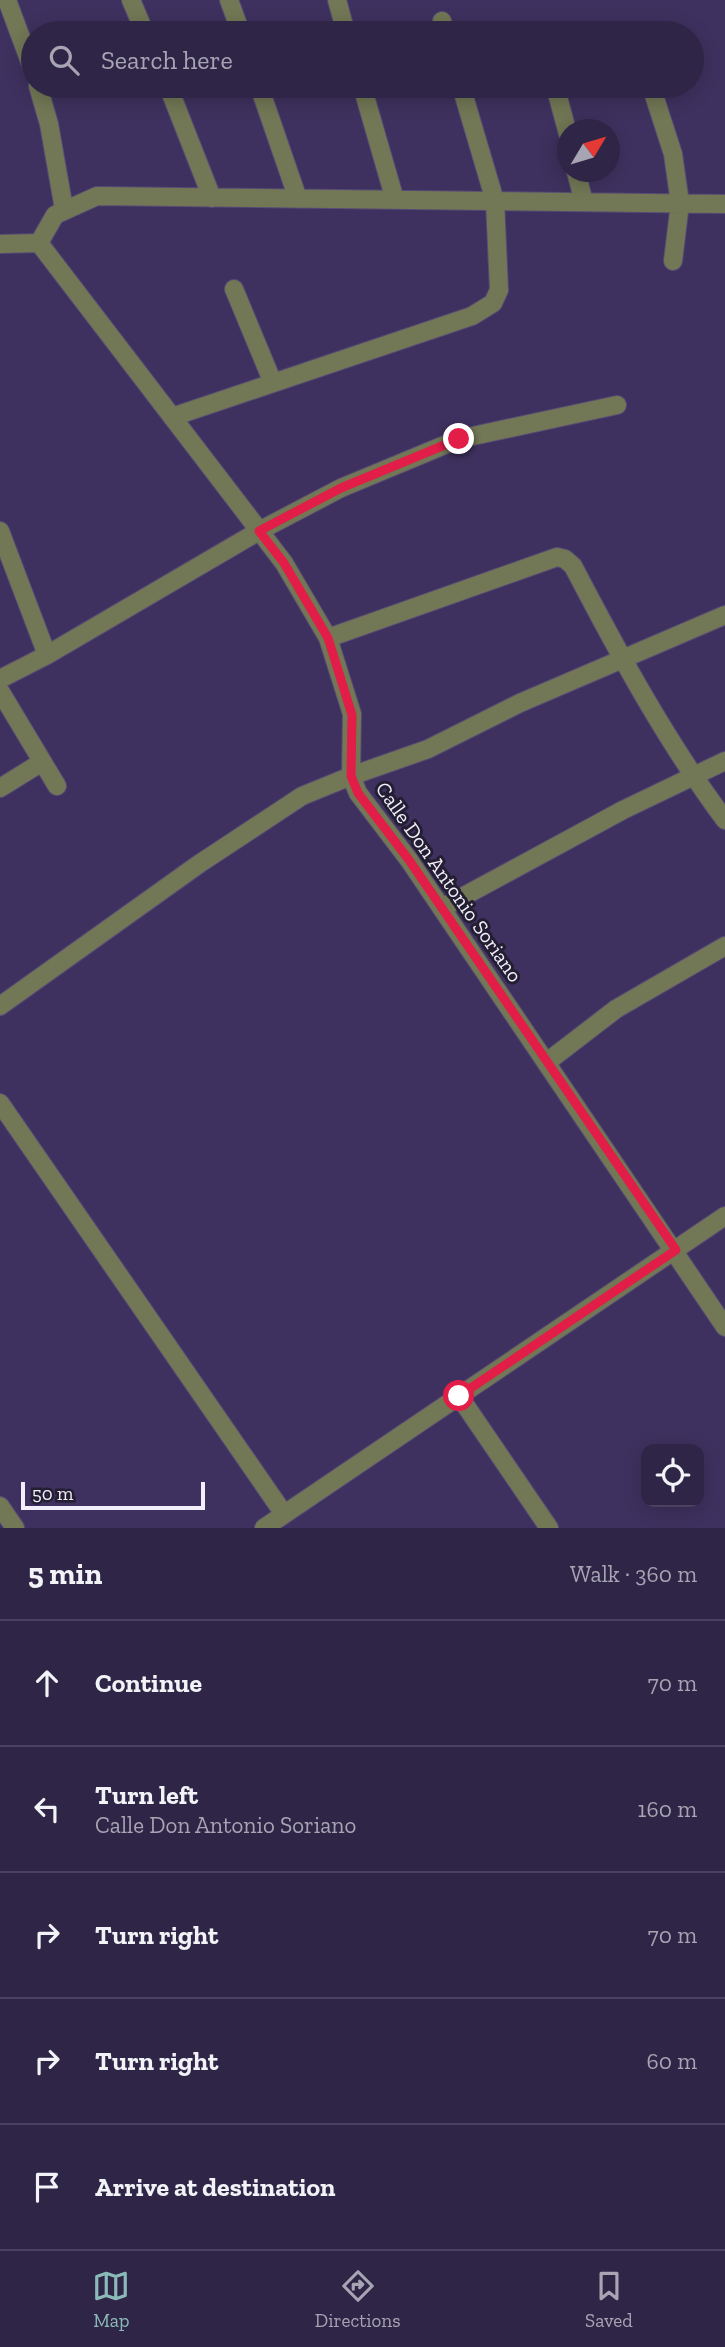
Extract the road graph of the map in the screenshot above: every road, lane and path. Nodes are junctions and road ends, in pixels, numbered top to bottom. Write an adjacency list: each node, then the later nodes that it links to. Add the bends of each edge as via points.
1 (7, 0): 8 (street)
2 (131, 0): 5 (street)
3 (229, 0): 6 (street)
4 (337, 0): 7 (street)
5 (140, 21)
6 (237, 21)
7 (343, 21)
8 (21, 37)
9 (41, 98): 25 (street)
10 (173, 98): 18 (street)
11 (263, 98): 19 (street)
12 (365, 98): 20 (street)
13 (465, 98): 21 (street)
14 (558, 98): 16 (street)
15 (654, 98): 23 (street, via 673,154)
16 (564, 119)
17 (579, 182): 22 (street)
18 (212, 198): 19 (street); 25 (street, via 97,196)
19 (298, 199): 20 (street)
20 (395, 200): 21 (street)
21 (495, 201): 22 (street); 30 (street, via 499,290 493,303 472,316)
22 (584, 202): 23 (street)
23 (680, 203): 24 (street); 28 (street)
24 (725, 204)
25 (64, 209): 26 (street, via 55,215)
26 (39, 243): 27 (street); 32 (street)
27 (0, 244)
28 (673, 261)
29 (234, 289): 30 (street)
30 (273, 383): 32 (street)
31 (617, 405): 34 (street, via 459,439 341,488)
32 (172, 417): 34 (street)
33 (0, 531): 37 (street)
34 (259, 531): 36 (street, via 284,563); 37 (street)
35 (725, 615): 38 (street)
36 (328, 638): 38 (street, via 557,557 573,566); 44 (street, via 352,715)
37 (47, 655): 39 (street)
38 (622, 659): 43 (street); 44 (street, via 428,748)
39 (0, 679)
40 (0, 691): 42 (street)
41 (725, 761): 43 (street)
42 (42, 762): 45 (street); 46 (street)
43 (691, 775): 47 (street); 48 (street)
44 (351, 776): 48 (street, Calle Don Antonio Soriano, via 358,793); 50 (street, Calle Don Antonio Soriano, via 302,796)
45 (57, 786)
46 (0, 788)
47 (725, 820)
48 (442, 908): 51 (street, Calle Don Antonio Soriano)
49 (725, 946): 51 (street, via 617,1009)
50 (0, 1006)
51 (547, 1062): 54 (street, Calle Don Antonio Soriano)
52 (0, 1103): 58 (street)
53 (725, 1216): 54 (street)
54 (676, 1250): 55 (street, Calle Don Antonio Soriano); 56 (street)
55 (725, 1327)
56 (459, 1396): 58 (street); 61 (street)
57 (0, 1506): 59 (street)
58 (284, 1514): 60 (street)
59 (15, 1528)
60 (264, 1528)
61 (550, 1528)

